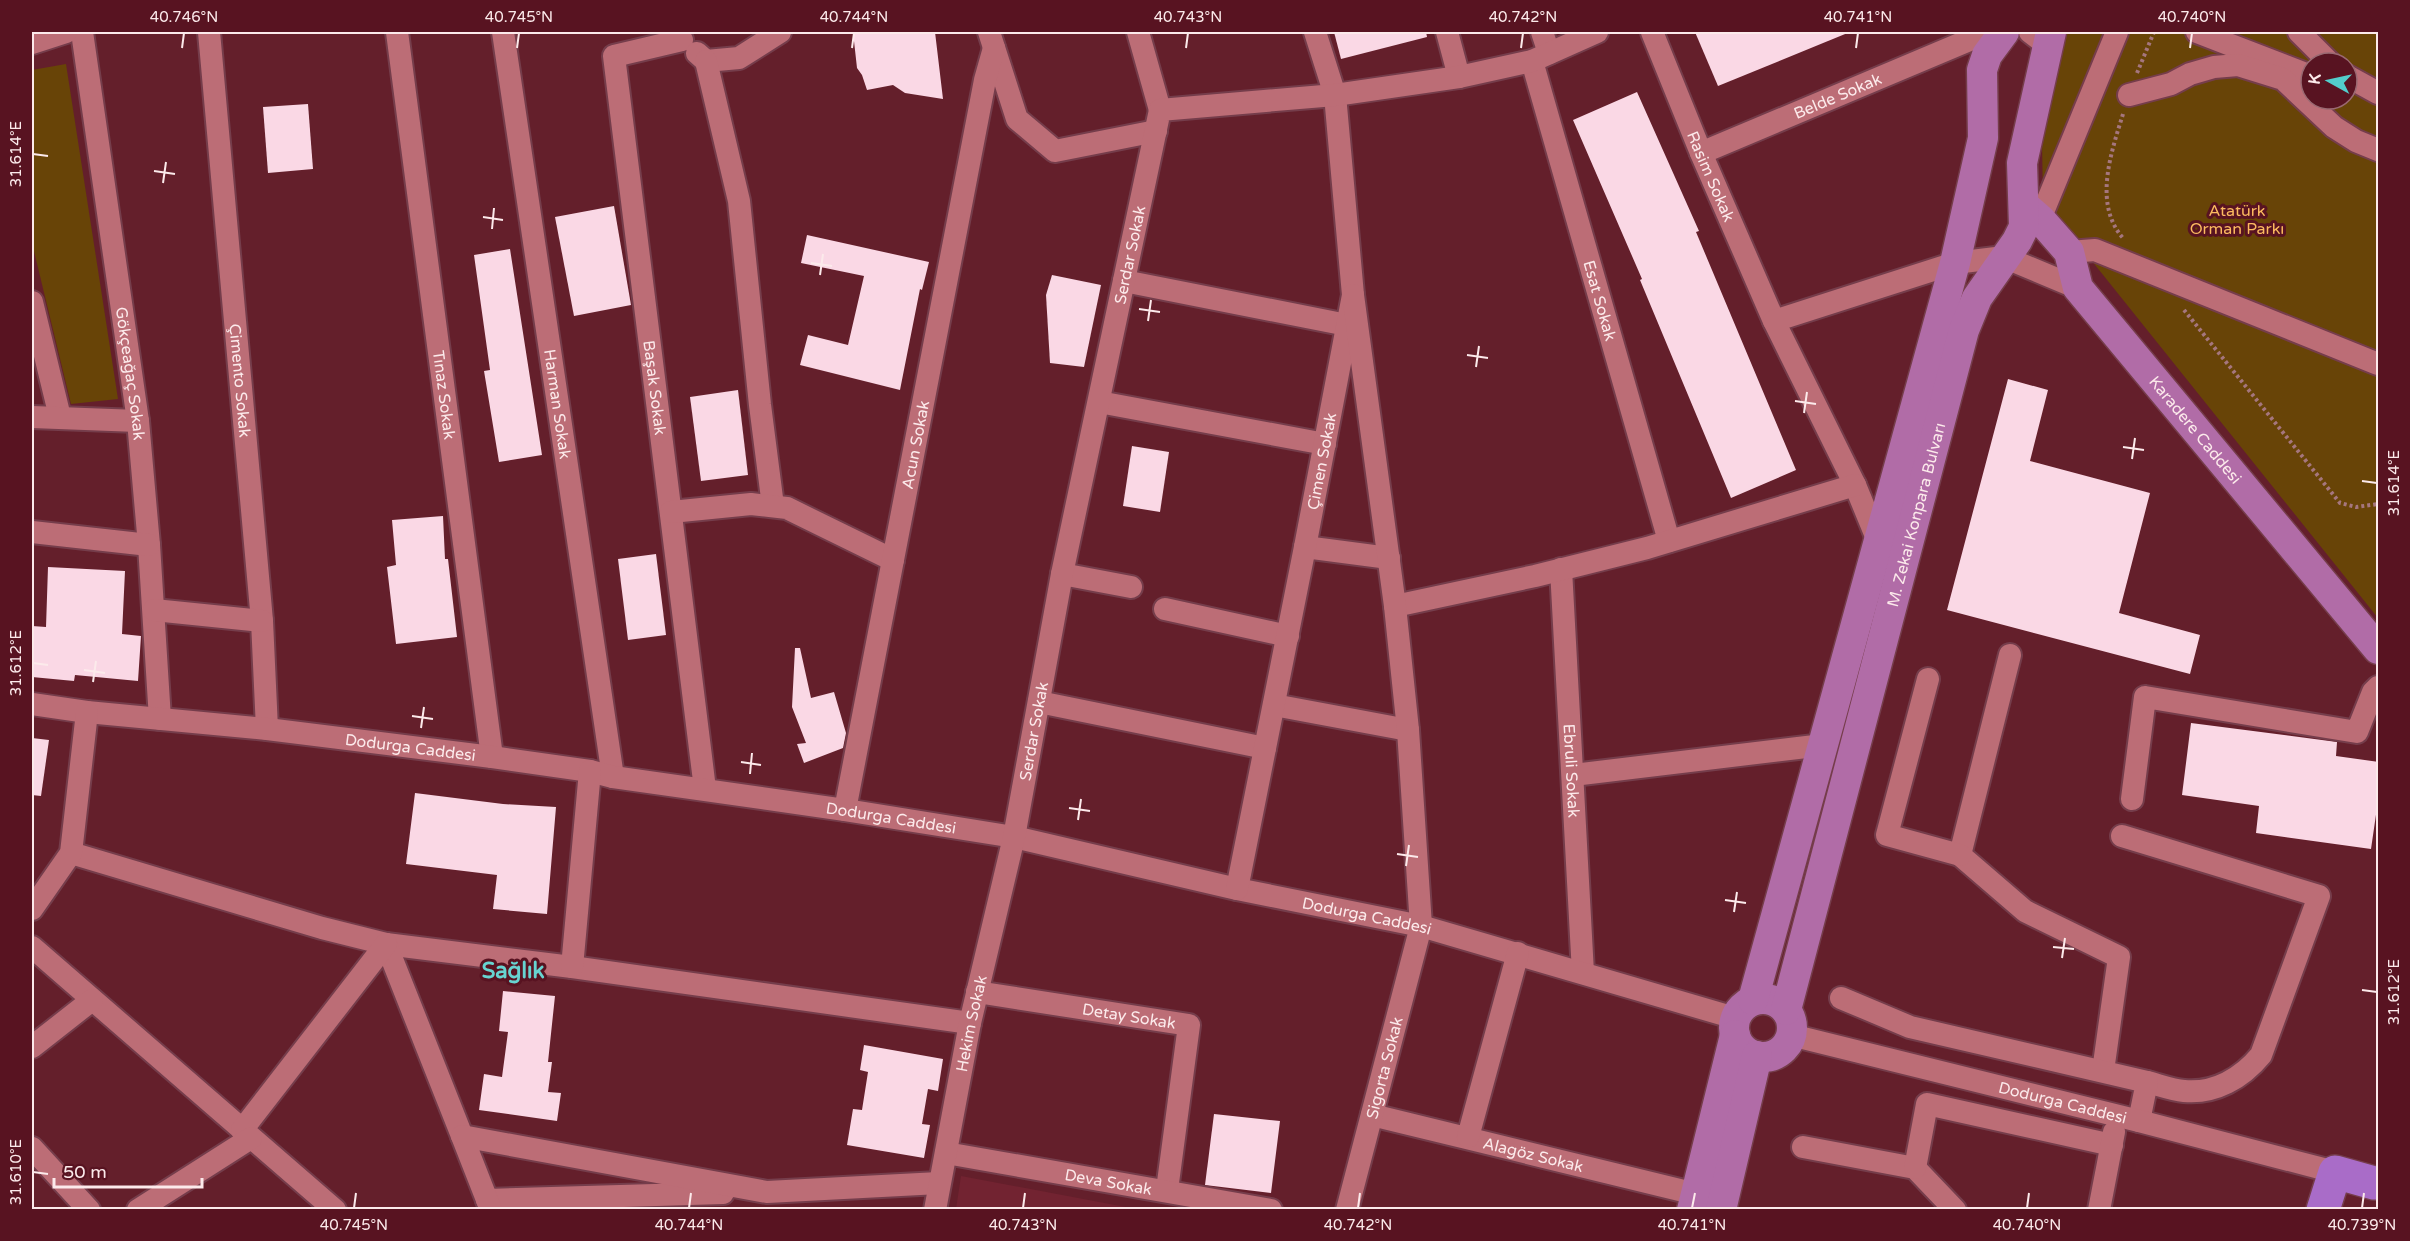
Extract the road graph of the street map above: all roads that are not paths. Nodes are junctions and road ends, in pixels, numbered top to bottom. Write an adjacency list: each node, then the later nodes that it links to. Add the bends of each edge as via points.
1 (66, 32): 20 (street)
2 (82, 32): 49 (street, Gökçeağaç Sokak)
3 (209, 32): 67 (street, Çimento Sokak)
4 (397, 32): 82 (street, Tınaz Sokak)
5 (503, 32): 85 (street, Harman Sokak)
6 (780, 32): 23 (street, via 739,58)
7 (1138, 32): 32 (street)
8 (1315, 32): 29 (street, Çimen Sokak)
9 (1447, 32): 25 (street)
10 (1542, 32): 22 (street, Esat Sokak)
11 (1597, 32): 22 (street)
12 (1652, 32): 34 (street, Rasim Sokak)
13 (2117, 32): 35 (street)
14 (2197, 32): 24 (street)
15 (2300, 32): 21 (street)
16 (680, 36): 23 (street); 53 (street, Başak Sokak, via 614,56)
17 (2043, 36): 35 (main road, M. Zekai Konpara Bulvarı, via 2022,163)
18 (1984, 39): 34 (street, Belde Sokak); 38 (main road, M. Zekai Konpara Bulvarı, via 1983,138)
19 (992, 40): 32 (street, via 1017,118 1055,151); 60 (street, Acun Sokak)
20 (32, 43)
21 (2318, 51)
22 (1540, 57): 25 (street); 55 (street, Esat Sokak)
23 (706, 62): 52 (street, via 739,201)
24 (2299, 71)
25 (1459, 77): 29 (street)
26 (2359, 82): 27 (street)
27 (2379, 93)
28 (2359, 94): 31 (street)
29 (1335, 95): 32 (street); 41 (street, Çimen Sokak)
30 (2129, 95): 33 (street, via 2214,67 2238,65 2283,79 2334,128)
31 (2379, 102)
32 (1158, 121): 39 (street, Serdar Sokak)
33 (2379, 150)
34 (1701, 153): 43 (street, Rasim Sokak)
35 (2032, 213): 36 (main road, Karadere Caddesi); 37 (main road, M. Zekai Konpara Bulvarı)
36 (2069, 252): 40 (main road, Karadere Caddesi); 45 (street, via 2095,250)
37 (2004, 257): 38 (street); 40 (street); 106 (main road, M. Zekai Konpara Bulvarı, via 1977,298 1965,330)
38 (1955, 263): 43 (street); 56 (main road, M. Zekai Konpara Bulvarı)
39 (1124, 281): 44 (street); 46 (street, Serdar Sokak)
40 (2078, 288): 69 (main road, Karadere Caddesi)
41 (1353, 295): 44 (street, Çimen Sokak); 59 (street, Sigorta Sokak)
42 (32, 302): 48 (street)
43 (1774, 321): 51 (street, Rasim Sokak)
44 (1347, 325): 50 (street, Çimen Sokak)
45 (2379, 364)
46 (1099, 402): 50 (street); 62 (street, Serdar Sokak)
47 (32, 417): 48 (street)
48 (60, 417): 49 (street)
49 (138, 421): 57 (street, Gökçeağaç Sokak)
50 (1325, 444): 58 (street, Çimen Sokak)
51 (1855, 485): 55 (street); 56 (street, Rasim Sokak)
52 (772, 506): 53 (street, via 751,504); 60 (street, via 787,507)
53 (670, 513): 86 (street, Başak Sokak)
54 (32, 532): 57 (street)
55 (1669, 541): 61 (street)
56 (1878, 541): 80 (main road, M. Zekai Konpara Bulvarı)
57 (149, 545): 66 (street, Gökçeağaç Sokak)
58 (1305, 547): 59 (street); 68 (street, Çimen Sokak)
59 (1389, 558): 64 (street, Sigorta Sokak)
60 (893, 561): 88 (street, Acun Sokak)
61 (1561, 569): 64 (street); 84 (street, Ebruli Sokak)
62 (1062, 574): 63 (street); 73 (street, Serdar Sokak)
63 (1131, 587)
64 (1395, 606): 79 (street, Sigorta Sokak)
65 (1165, 609): 68 (street)
66 (154, 610): 67 (street); 77 (street, Gökçeağaç Sokak)
67 (262, 621): 78 (street, Çimento Sokak)
68 (1288, 636): 75 (street, Çimen Sokak)
69 (2379, 649)
70 (2010, 656): 92 (street)
71 (1928, 679): 92 (street, via 1887,835)
72 (2377, 692): 87 (street, via 2357,732 2145,697)
73 (1039, 702): 81 (street); 90 (street, Serdar Sokak)
74 (32, 704): 76 (street, Dodurga Caddesi)
75 (1274, 705): 79 (street); 81 (street, Çimen Sokak)
76 (87, 712): 77 (street, Dodurga Caddesi); 91 (street)
77 (160, 719): 78 (street, Dodurga Caddesi)
78 (267, 729): 82 (street, Dodurga Caddesi)
79 (1408, 730): 95 (street, Sigorta Sokak)
80 (1823, 746): 84 (street); 104 (main road, M. Zekai Konpara Bulvarı)
81 (1265, 748): 93 (street, Çimen Sokak)
82 (492, 757): 83 (street, Dodurga Caddesi)
83 (590, 771): 85 (street, Dodurga Caddesi); 99 (street)
84 (1573, 774): 100 (street, Ebruli Sokak)
85 (613, 777): 86 (street, Dodurga Caddesi)
86 (705, 789): 88 (street, Dodurga Caddesi)
87 (2132, 799)
88 (845, 810): 90 (street, Dodurga Caddesi)
89 (2122, 836): 110 (street, via 2319,896 2261,1055 2248,1070 2232,1081 2198,1091)
90 (1014, 837): 93 (street, Dodurga Caddesi); 101 (street, Hekim Sokak)
91 (71, 853): 94 (street); 96 (street)
92 (1960, 855): 109 (street, via 2025,911 2119,957)
93 (1237, 889): 95 (street, Dodurga Caddesi)
94 (32, 909)
95 (1420, 926): 98 (street, Dodurga Caddesi); 111 (street, Sigorta Sokak)
96 (386, 944): 99 (street); 113 (street); 114 (street)
97 (32, 947): 103 (street)
98 (1518, 953): 100 (street, Dodurga Caddesi); 115 (street)
99 (572, 967): 105 (street)
100 (1583, 973): 104 (street, Dodurga Caddesi)
101 (977, 992): 105 (street, Hekim Sokak); 124 (street, Detay Sokak, via 1189,1025)
102 (1841, 998): 109 (street, via 1910,1027)
103 (92, 1000): 107 (street); 113 (street)
104 (1741, 1018): 106 (main road, via 1764,998 1773,1000); 108 (main road, via 1742,1049); 126 (main road, M. Zekai Konpara Bulvarı)
105 (970, 1023): 119 (street, Hekim Sokak)
106 (1788, 1023): 108 (main road, via 1784,1048 1768,1057); 112 (street, Dodurga Caddesi)
107 (32, 1047)
108 (1757, 1056): 134 (main road)
109 (2103, 1071): 110 (street)
110 (2147, 1082): 112 (street)
111 (1372, 1115): 115 (street, Alagöz Sokak); 133 (street, Sigorta Sokak)
112 (2128, 1118): 116 (street); 121 (street, Dodurga Caddesi)
113 (247, 1134): 129 (street); 130 (street)
114 (462, 1136): 125 (street); 127 (street)
115 (1468, 1137): 126 (street, Alagöz Sokak)
116 (2112, 1145): 120 (street, via 1927,1104); 136 (street)
117 (1803, 1147): 120 (street)
118 (32, 1148): 128 (street)
119 (946, 1153): 122 (street, Hekim Sokak); 124 (street, Deva Sokak)
120 (1915, 1168): 135 (street)
121 (2335, 1172): 123 (highway); 137 (highway)
122 (939, 1183): 125 (street); 131 (street, Hekim Sokak)
123 (2373, 1188)
124 (1167, 1190): 132 (street, Deva Sokak)
125 (767, 1192): 127 (street)
126 (1694, 1202)
127 (489, 1205)
128 (89, 1209)
129 (138, 1209)
130 (334, 1209)
131 (935, 1209)
132 (1270, 1209)
133 (1347, 1209)
134 (1721, 1209)
135 (1955, 1209)
136 (2098, 1209)
137 (2323, 1209)

